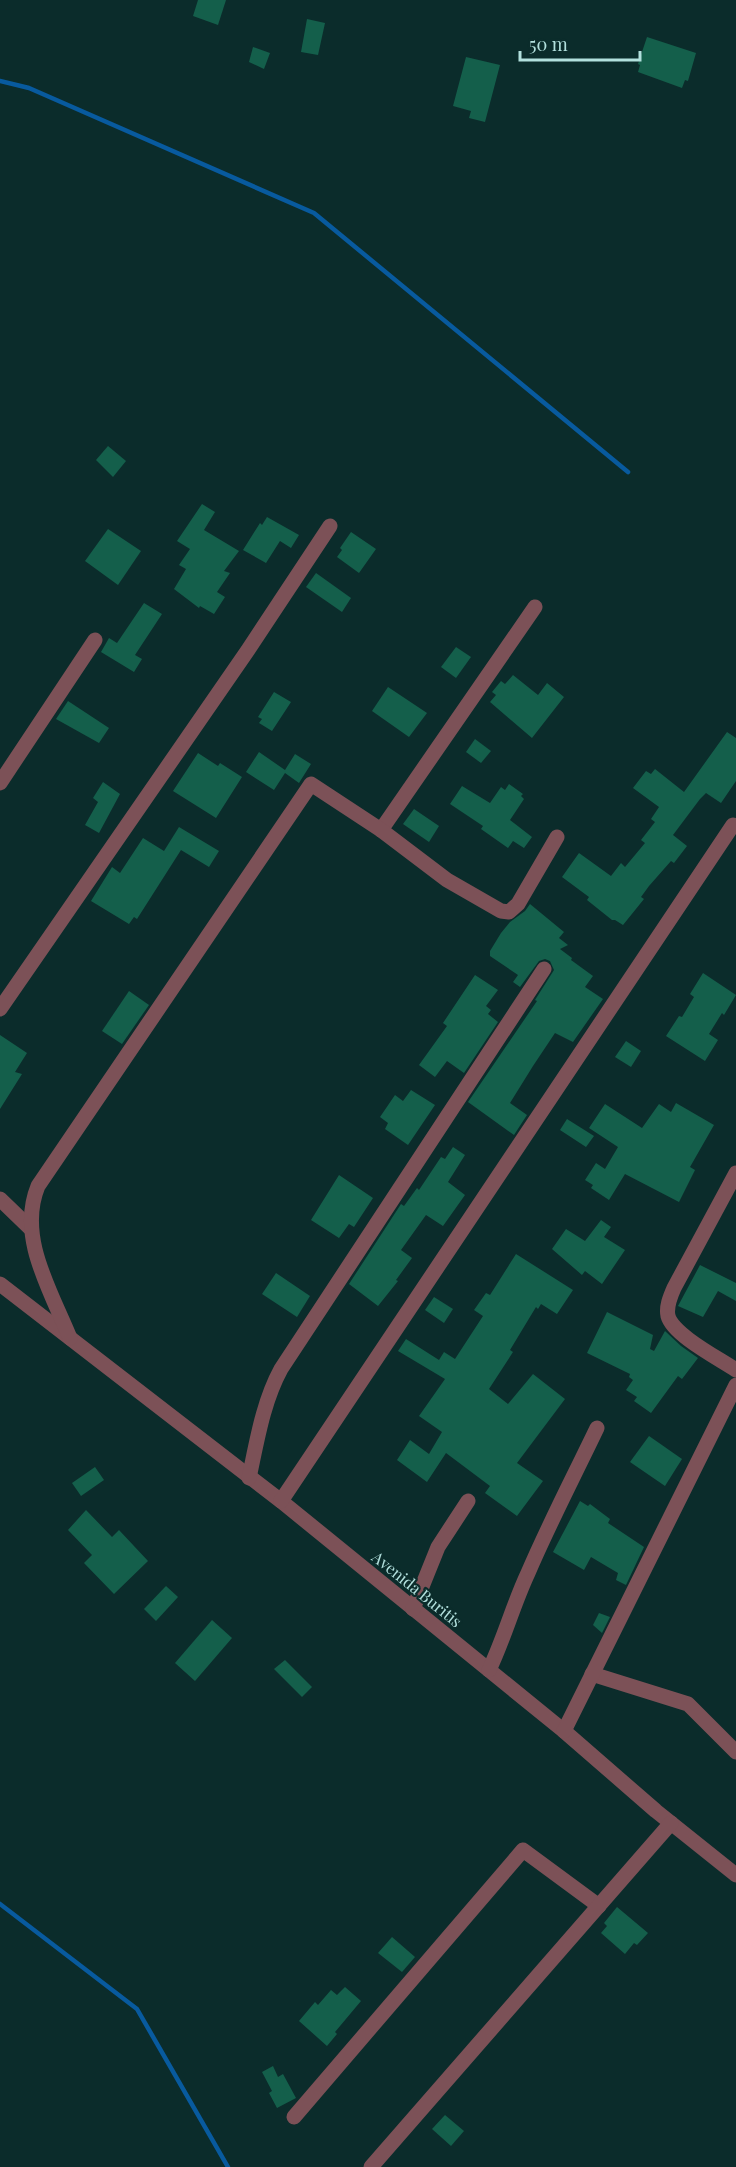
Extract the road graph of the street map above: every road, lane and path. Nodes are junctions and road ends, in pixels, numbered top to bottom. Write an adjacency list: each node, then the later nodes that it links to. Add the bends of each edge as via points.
1 (330, 526): 9 (street)
2 (535, 607): 6 (street)
3 (95, 640): 4 (street)
4 (0, 783)
5 (733, 825): 19 (street)
6 (381, 830): 7 (street, via 447,880 509,912 518,904); 12 (street, via 311,784 39,1186 32,1200)
7 (557, 837)
8 (544, 969): 18 (street, via 281,1369 265,1409)
9 (0, 1009)
10 (736, 1173): 15 (street, via 668,1303 673,1326)
11 (0, 1199): 12 (street)
12 (30, 1228): 14 (street)
13 (0, 1284): 14 (street, Avenida Buritis)
14 (70, 1338): 18 (street, Avenida Buritis)
15 (736, 1370)
16 (736, 1385): 23 (street)
17 (597, 1428): 22 (street, via 528,1571)
18 (249, 1478): 19 (street, Avenida Buritis)
19 (281, 1501): 21 (street, Avenida Buritis)
20 (468, 1501): 21 (street, via 438,1547)
21 (413, 1609): 22 (street, Avenida Buritis)
22 (489, 1670): 24 (street, Avenida Buritis)
23 (592, 1674): 24 (street); 25 (street, via 688,1704)
24 (564, 1731): 26 (street, Avenida Buritis)
25 (736, 1752)
26 (671, 1823): 27 (street, Avenida Buritis); 28 (street)
27 (736, 1875)
28 (599, 1906): 29 (street, via 523,1850); 30 (street)
29 (294, 2117)
30 (371, 2167)

